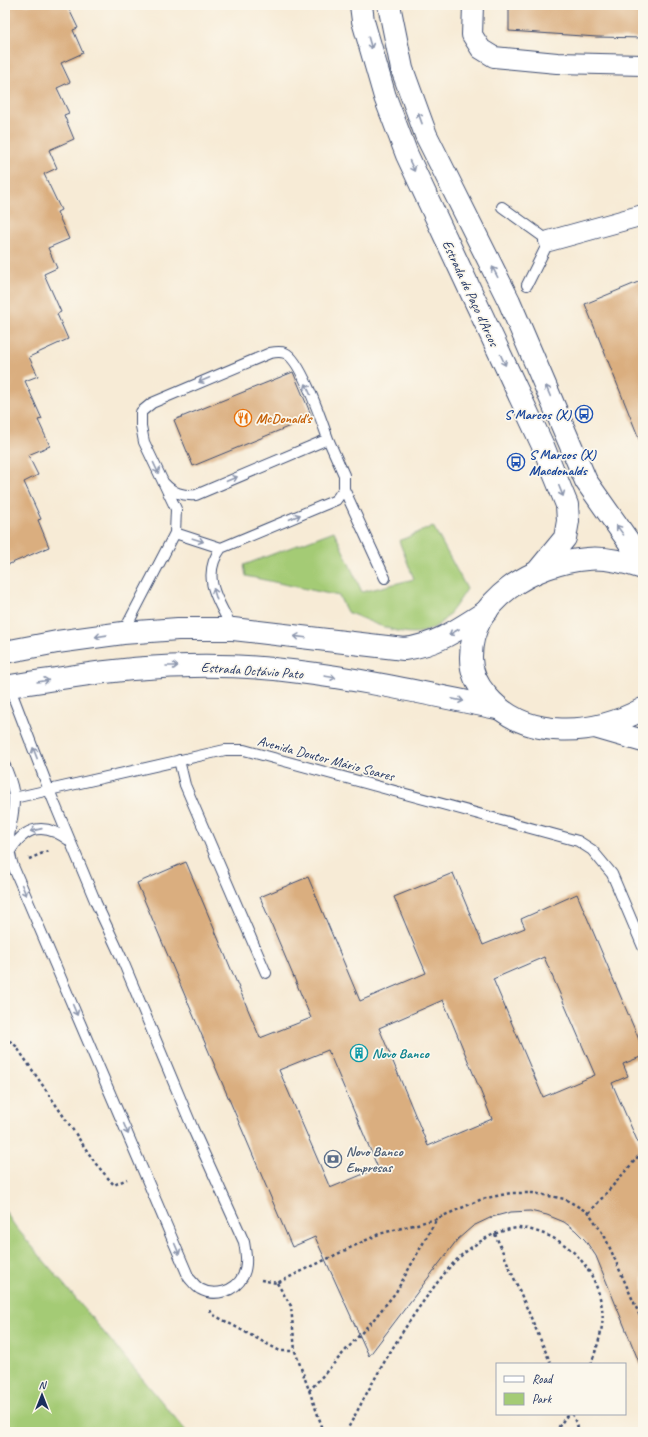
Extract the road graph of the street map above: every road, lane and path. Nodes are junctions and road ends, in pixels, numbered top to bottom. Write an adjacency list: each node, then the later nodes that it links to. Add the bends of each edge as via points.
1 (361, 5): 16 (main road, Estrada de Paço d'Arcos, one-way to 16, via 363,21 385,97 407,155 543,446 567,505 568,521 564,538)
2 (389, 5): 14 (main road, Estrada de Paço d'Arcos, one-way to 2, via 586,481 509,301 426,135 402,69)
3 (473, 5): 4 (street, via 472,35 481,48 494,57 557,63)
4 (643, 65)
5 (502, 207): 7 (lane)
6 (643, 216): 7 (street)
7 (549, 241): 8 (lane)
8 (527, 285)
9 (328, 439): 10 (lane, one-way to 9, via 171,491 196,495); 10 (lane, one-way to 10, via 302,374 290,356 279,352 270,353 152,402 142,412 144,442); 11 (lane, via 344,475)
10 (164, 483): 12 (lane, via 176,509)
11 (344, 489): 13 (lane, one-way to 11, via 336,500); 17 (lane)
12 (175, 533): 13 (lane, one-way to 13); 20 (lane)
13 (222, 548): 19 (lane, one-way to 13, via 216,597 210,572 214,559)
14 (643, 562)
15 (643, 568): 16 (main road, via 623,561 587,559 561,563)
16 (537, 572): 18 (main road, via 516,583)
17 (385, 578)
18 (487, 611): 19 (main road, one-way to 19, via 437,641 422,647 404,649); 23 (main road, via 474,639 471,658 480,688)
19 (232, 629): 20 (main road)
20 (123, 633): 21 (main road, one-way to 21)
21 (5, 652)
22 (7, 686): 23 (main road, Estrada Octávio Pato, one-way to 23, via 117,669 224,666 300,672 391,686); 29 (lane, one-way to 22)
23 (497, 708): 25 (main road, via 542,728 572,731)
24 (643, 709): 25 (main road, via 628,718)
25 (598, 728): 26 (main road)
26 (643, 740)
27 (179, 760): 29 (lane, Avenida Doutor Mário Soares); 34 (lane, Avenida Doutor Mário Soares, via 225,750 244,750 578,841 592,850 612,874); 35 (lane, via 185,786)
28 (5, 766): 30 (lane)
29 (49, 790): 30 (lane, Avenida Doutor Mário Soares); 31 (lane)
30 (14, 798): 32 (lane, via 8,830)
31 (70, 841): 32 (lane, one-way to 32, via 48,828 37,829 22,835); 33 (path); 42 (lane, via 192,1129 244,1242 246,1256)
32 (9, 853): 33 (lane)
33 (13, 866): 38 (lane, one-way to 38)
34 (643, 947)
35 (266, 973)
36 (5, 1037): 38 (path, via 16,1046 96,1164 114,1185)
37 (643, 1151): 39 (path)
38 (144, 1172): 44 (lane, one-way to 44, via 189,1278)
39 (589, 1213): 40 (path, via 564,1199 533,1192 511,1192 482,1199); 45 (path, via 605,1237)
40 (436, 1219): 43 (path, via 379,1234); 49 (path, via 396,1292)
41 (495, 1234): 47 (path); 48 (path, via 518,1228 536,1231 560,1240 580,1257 598,1291 602,1309 601,1331); 53 (path, via 467,1251 445,1271 398,1338)
42 (243, 1277): 43 (path); 44 (lane, via 237,1284 220,1293 210,1293)
43 (277, 1283): 46 (path, via 291,1306)
44 (198, 1288): 46 (path, via 212,1314 280,1351)
45 (643, 1323)
46 (295, 1351): 49 (path)
47 (551, 1363)
48 (591, 1363)
49 (309, 1391): 52 (path)
50 (567, 1415): 54 (path)
51 (572, 1415): 55 (path)
52 (324, 1432)
53 (346, 1432)
54 (555, 1432)
55 (580, 1432)

